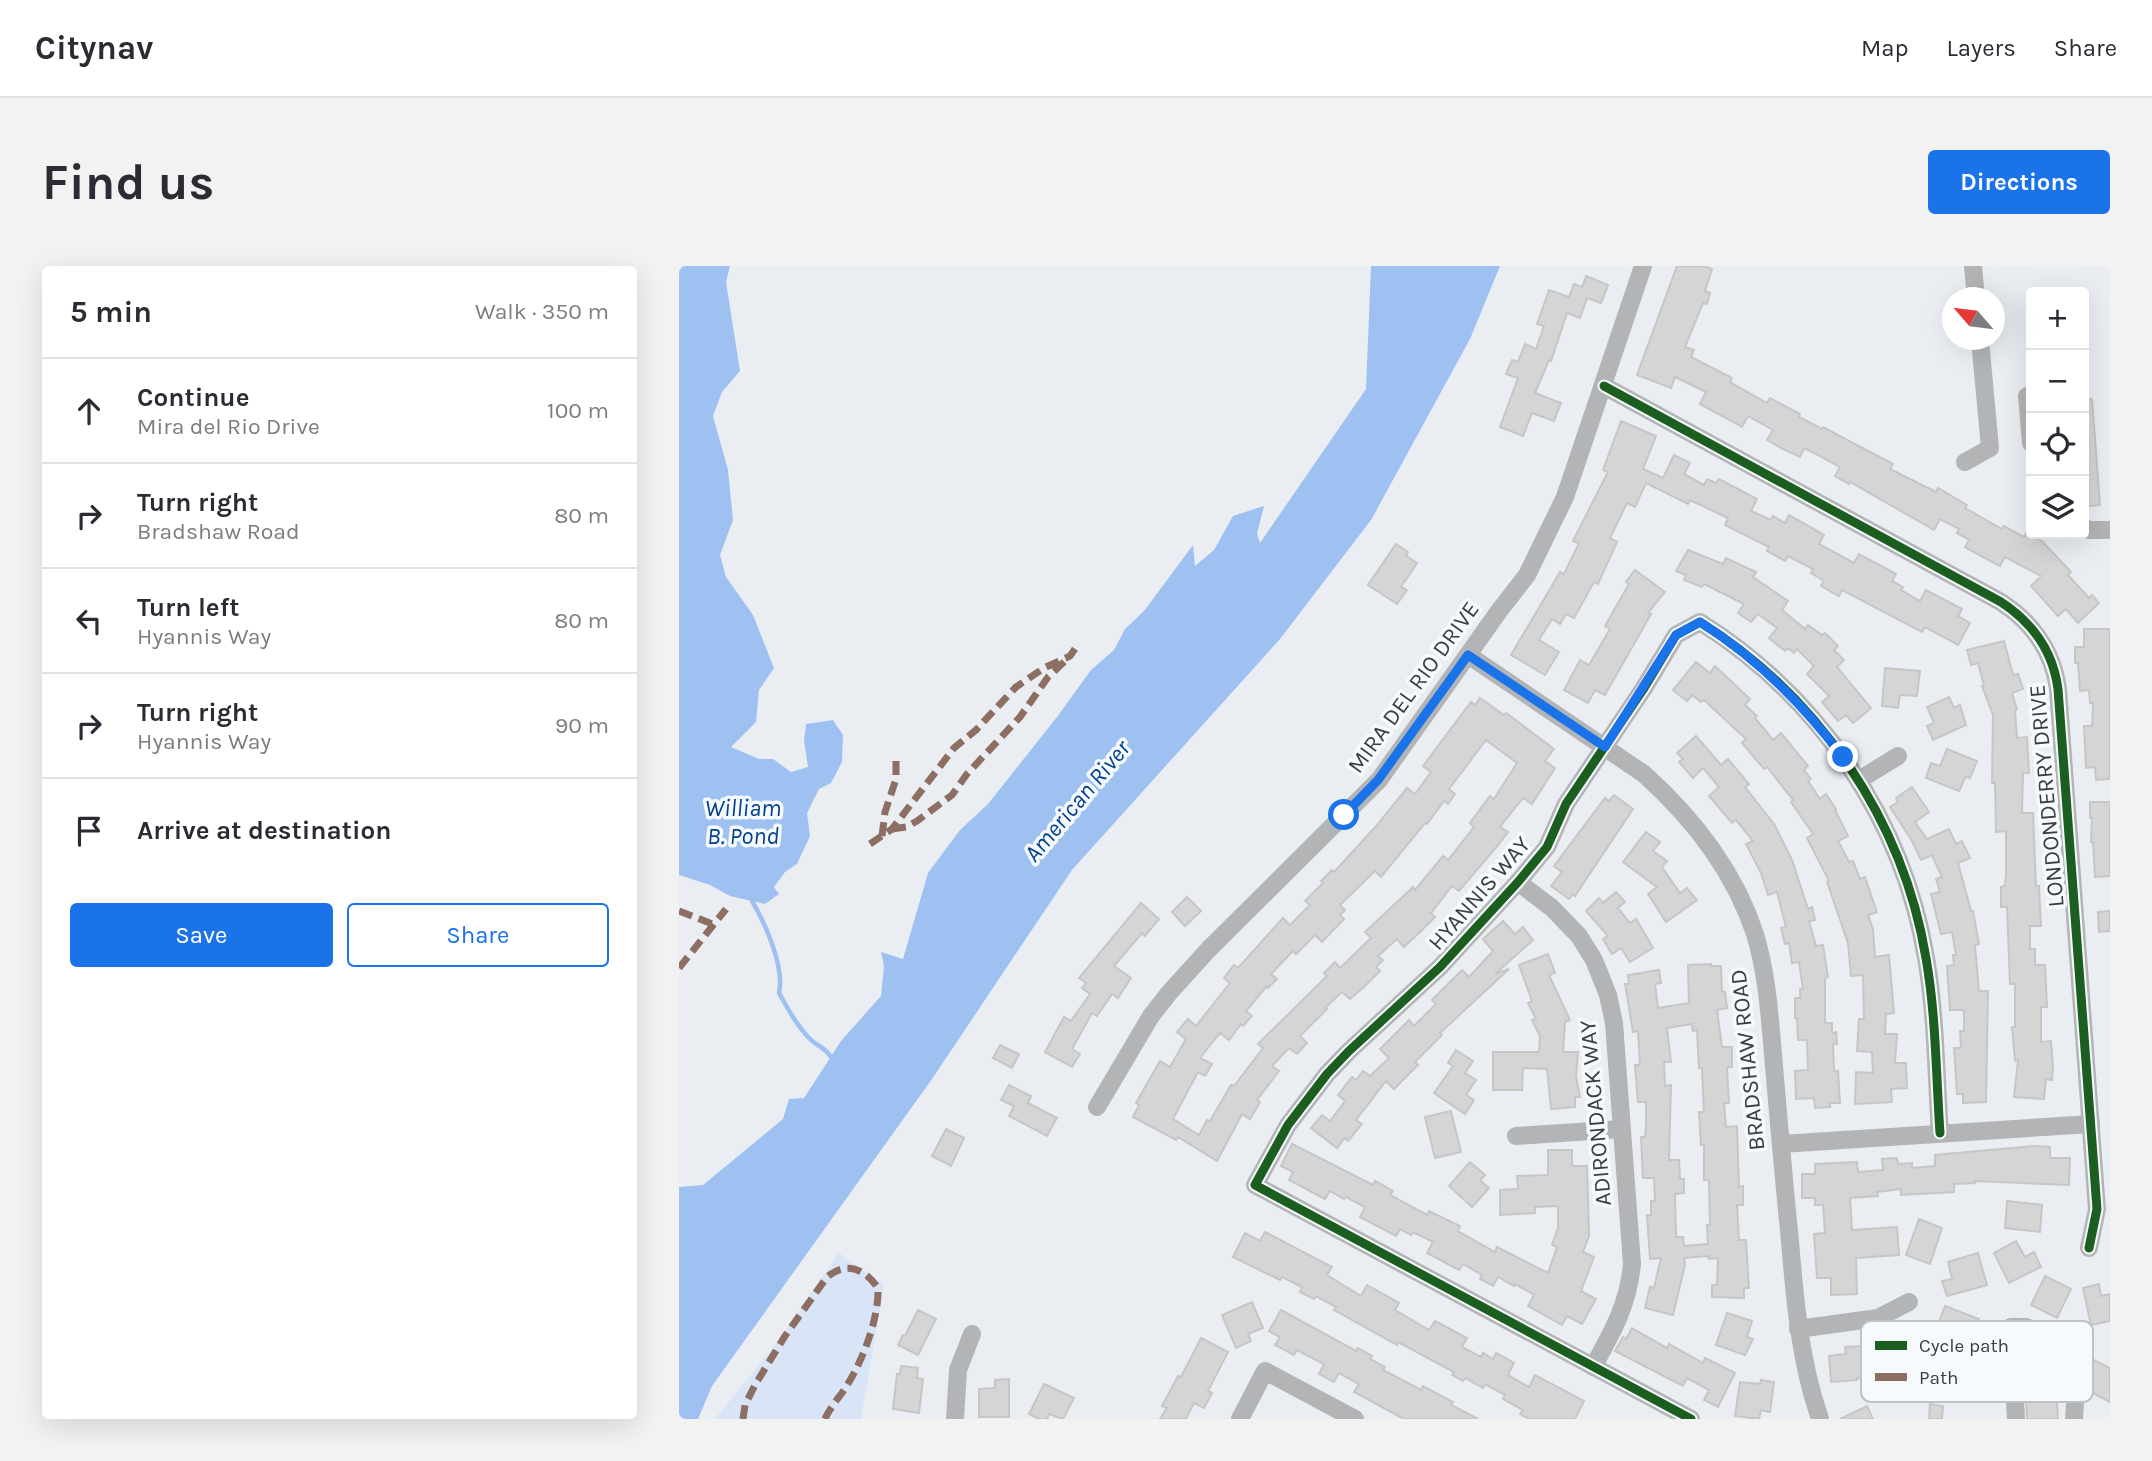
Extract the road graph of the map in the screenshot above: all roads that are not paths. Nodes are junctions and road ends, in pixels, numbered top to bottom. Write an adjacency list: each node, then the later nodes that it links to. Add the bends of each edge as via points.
1 (1643, 266): 5 (street, MIRA DEL RIO DRIVE)
2 (1973, 266): 3 (street)
3 (1975, 287)
4 (1981, 350): 6 (street, via 1990,448)
5 (1604, 386): 9 (street, MIRA DEL RIO DRIVE, via 1549,532 1527,575); 15 (street, LONDONDERRY DRIVE, via 2001,602 2018,613 2043,643 2058,689)
6 (1965, 462)
7 (2089, 530): 8 (street)
8 (2110, 530)
9 (1468, 655): 10 (street, BRADSHAW ROAD); 14 (street, MIRA DEL RIO DRIVE, via 1378,780 1169,993)
10 (1605, 747): 12 (street, HYANNIS WAY, via 1676,635 1700,622 1741,650 1792,696); 13 (street, HYANNIS WAY, via 1566,804 1547,847); 19 (street, BRADSHAW ROAD, via 1644,774 1694,823 1742,901 1755,934 1767,991)
11 (1898, 756): 12 (street)
12 (1859, 780): 17 (street, HYANNIS WAY, via 1898,859 1919,924 1930,991)
13 (1518, 882): 16 (street, ADIRONDACK WAY, via 1566,921 1602,977 1614,1023); 24 (street, HYANNIS WAY, via 1440,967 1327,1074 1288,1125 1255,1185)
14 (1097, 1107)
15 (2091, 1124): 17 (street); 20 (street, LONDONDERRY DRIVE, via 2097,1209)
16 (1622, 1129): 18 (street); 24 (street, ADIRONDACK WAY, via 1630,1287 1619,1320)
17 (1940, 1133): 19 (street)
18 (1516, 1136)
19 (1781, 1144): 22 (street, BRADSHAW ROAD)
20 (2089, 1248)
21 (1909, 1302): 22 (street, via 1878,1318)
22 (1798, 1329): 29 (street, BRADSHAW ROAD)
23 (972, 1334): 25 (street, via 958,1370)
24 (1593, 1367): 28 (street, HYANNIS WAY)
25 (955, 1419)
26 (1240, 1419): 27 (street, via 1265,1371)
27 (1355, 1419)
28 (1691, 1419)
29 (1820, 1419)

